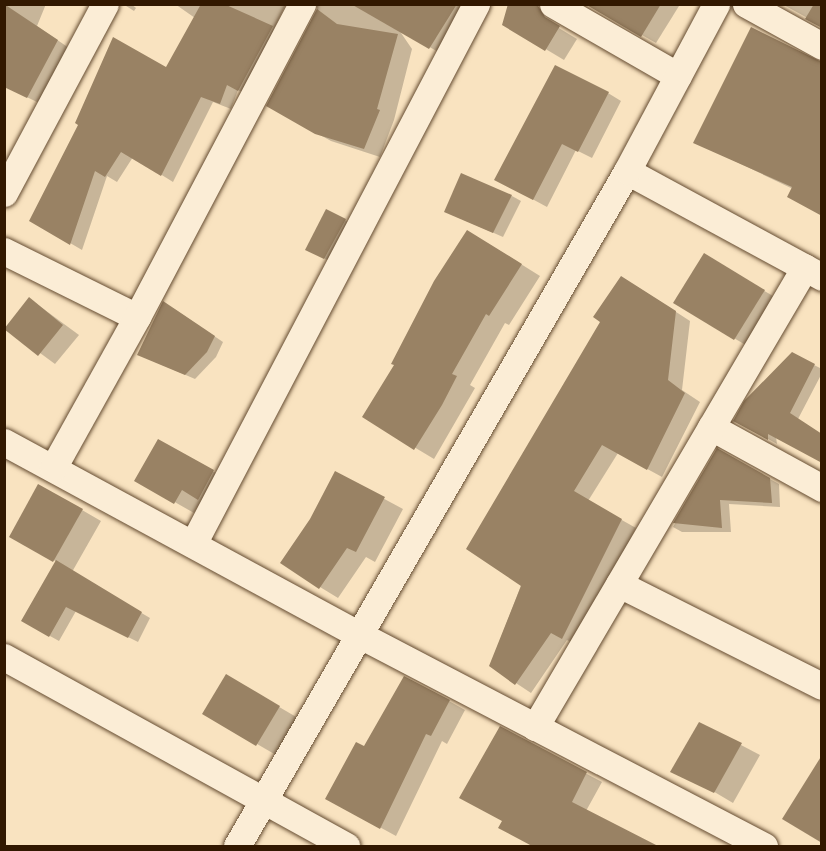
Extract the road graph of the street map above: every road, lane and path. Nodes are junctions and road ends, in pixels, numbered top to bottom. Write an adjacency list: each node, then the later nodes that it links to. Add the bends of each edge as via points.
1 (105, 4): 10 (street)
2 (302, 4): 13 (street)
3 (476, 4): 18 (street)
4 (553, 4): 8 (street)
5 (716, 4): 8 (street)
6 (746, 4): 7 (street)
7 (822, 46)
8 (678, 75): 9 (street)
9 (627, 171): 12 (street); 20 (street)
10 (4, 193)
11 (4, 251): 13 (street)
12 (813, 272): 14 (street)
13 (137, 317): 16 (street)
14 (711, 428): 17 (street); 19 (street)
15 (4, 442): 16 (street)
16 (53, 468): 18 (street)
17 (822, 488)
18 (193, 544): 20 (street)
19 (619, 584): 22 (street); 23 (street)
20 (360, 635): 23 (street); 24 (street)
21 (4, 657): 24 (street)
22 (822, 686)
23 (535, 727): 27 (street)
24 (264, 802): 25 (street); 26 (street)
25 (237, 846)
26 (346, 846)
27 (764, 846)

